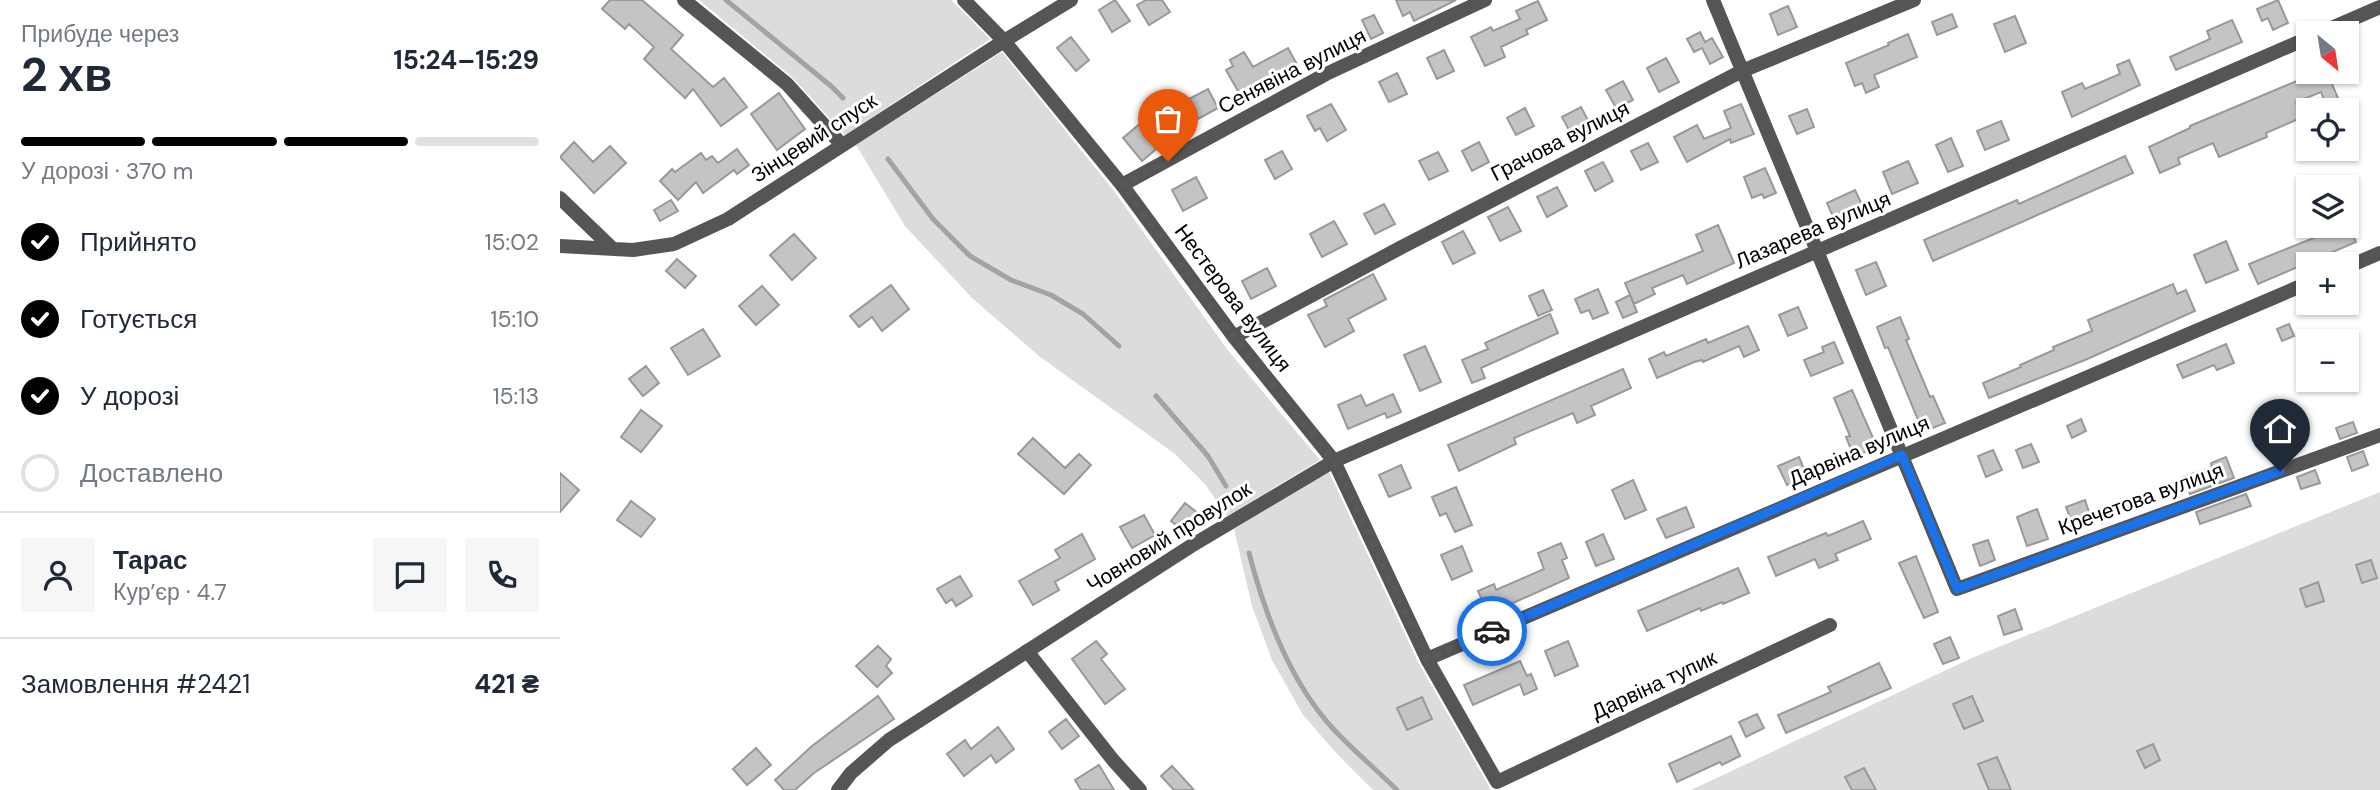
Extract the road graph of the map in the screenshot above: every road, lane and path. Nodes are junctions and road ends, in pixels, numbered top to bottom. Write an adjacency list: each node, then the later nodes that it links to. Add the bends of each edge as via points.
1 (684, 0): 12 (street, via 787,84)
2 (964, 0): 9 (street, Нестерова вулиця)
3 (1071, 0): 9 (street, Зінцевий спуск)
4 (1485, 0): 13 (street, Сенявіна вулиця, via 1326,75)
5 (1713, 0): 11 (street)
6 (1914, 0): 11 (street, Грачова вулиця)
7 (2380, 7): 8 (street)
8 (2348, 21)
9 (1004, 41): 12 (street, Зінцевий спуск); 13 (street, Нестерова вулиця)
10 (2296, 43): 17 (street, Лазарева вулиця)
11 (1742, 71): 17 (street); 21 (street, Грачова вулиця)
12 (842, 145): 16 (street, Зінцевий спуск, via 728,219 674,244)
13 (1122, 185): 21 (street, Нестерова вулиця)
14 (560, 198): 16 (street)
15 (560, 246): 16 (street, Зінцевий спуск)
16 (613, 249)
17 (1817, 251): 23 (street); 24 (street, Лазарева вулиця)
18 (2380, 253): 19 (street)
19 (2359, 262)
20 (2296, 289): 23 (street, Дарвіна вулиця)
21 (1234, 337): 24 (street, Нестерова вулиця)
22 (2380, 435): 23 (street, Кречетова вулиця, via 1957,589)
23 (1902, 455): 27 (street, Дарвіна вулиця)
24 (1334, 461): 26 (street, Човновий провулок); 27 (street, Нестерова вулиця)
25 (1830, 625): 28 (street, Дарвіна тупик)
26 (1027, 651): 29 (street, Човновий провулок, via 889,740); 30 (street)
27 (1427, 659): 28 (street, Нестерова вулиця)
28 (1497, 782)
29 (838, 790)
30 (1140, 790)

